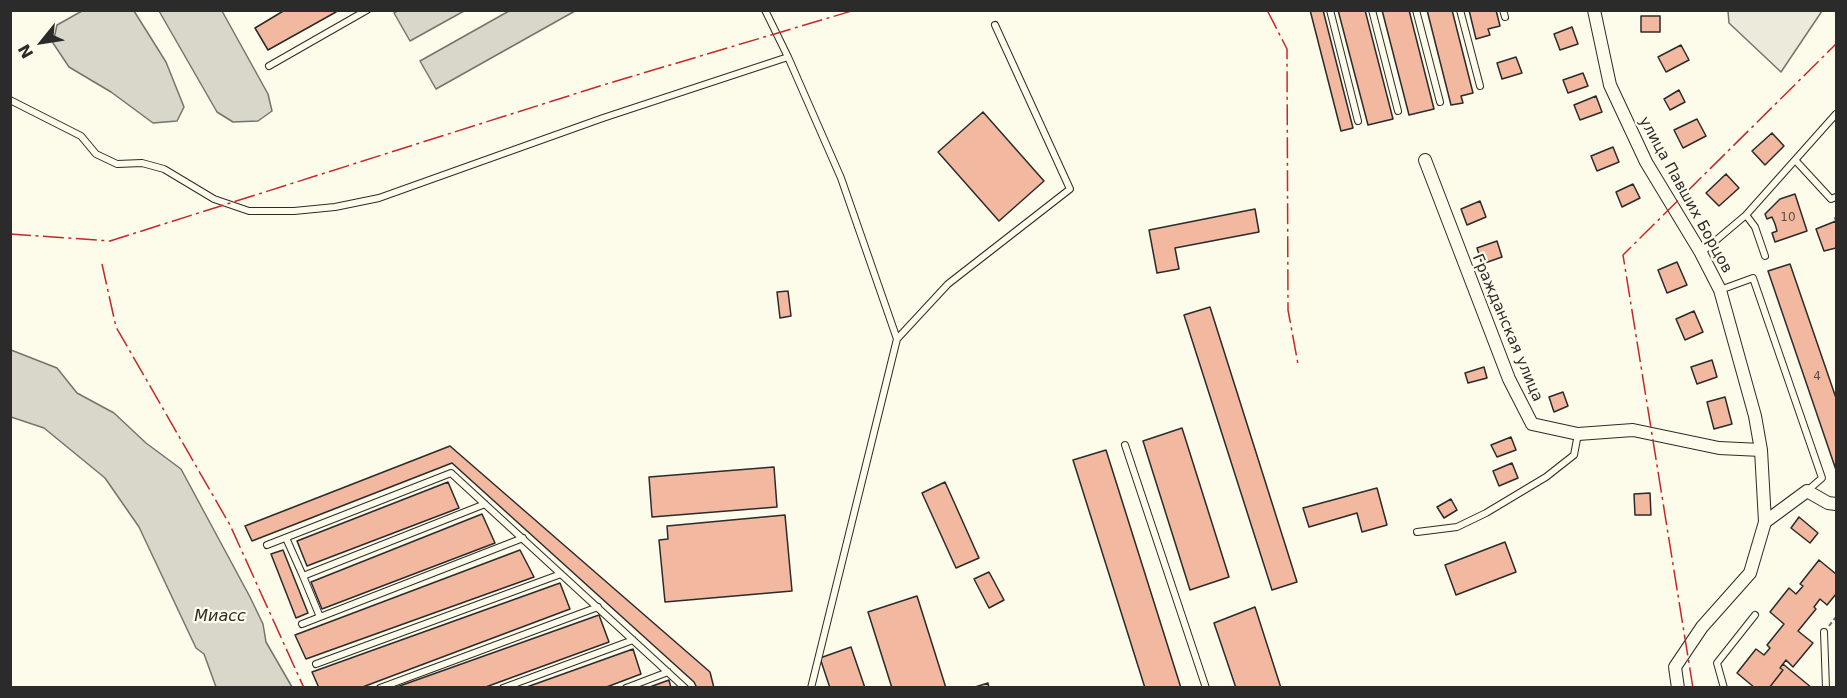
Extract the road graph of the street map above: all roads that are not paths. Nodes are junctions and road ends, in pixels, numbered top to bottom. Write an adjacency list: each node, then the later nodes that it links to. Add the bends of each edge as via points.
1 (367, 10): 10 (lane)
2 (765, 10): 9 (lane)
3 (1330, 10): 16 (lane)
4 (1372, 10): 14 (lane)
5 (1416, 10): 13 (lane)
6 (1460, 10): 11 (lane)
7 (1594, 10): 21 (street, улица Павших Борцов, via 1610,85 1646,162)
8 (995, 25): 24 (lane, via 1070,189 948,284)
9 (788, 57): 12 (lane, via 406,189 335,207 294,211 249,211 214,199 164,169 142,163 117,164 96,154 81,136); 24 (lane, via 841,178)
10 (269, 66)
11 (1480, 86)
12 (10, 100)
13 (1440, 102)
14 (1398, 111)
15 (1836, 114): 18 (lane)
16 (1358, 121)
17 (1425, 160): 25 (street, Гражданская улица, via 1509,378 1532,424)
18 (1796, 161): 19 (lane, via 1831,199); 20 (lane)
19 (1836, 197)
20 (1746, 215): 21 (lane); 22 (lane, via 1755,227)
21 (1701, 253): 23 (street, улица Павших Борцов)
22 (1765, 256)
23 (1720, 290): 27 (street, улица Павших Борцов); 28 (lane, via 1753,278 1822,478)
24 (897, 339): 50 (lane)
25 (1578, 434): 27 (street, Гражданская улица, via 1633,430 1719,448); 32 (lane, via 1574,455 1546,477 1457,527)
26 (1125, 445): 51 (lane)
27 (1761, 450): 31 (street, улица Павших Борцов)
28 (1807, 491): 30 (street); 31 (street)
29 (485, 504): 33 (lane, via 452,473); 34 (lane); 37 (lane)
30 (1836, 504)
31 (1765, 522): 52 (street, улица Павших Борцов, via 1750,573 1702,627 1675,667)
32 (1417, 532)
33 (286, 538): 35 (lane); 37 (lane)
34 (523, 538): 36 (lane); 40 (lane)
35 (267, 545)
36 (561, 574): 38 (lane); 44 (lane)
37 (303, 576): 40 (lane)
38 (598, 607): 43 (lane); 46 (lane)
39 (1755, 615): 53 (lane, via 1717,663)
40 (320, 617): 41 (lane)
41 (302, 624)
42 (1824, 633): 54 (lane)
43 (633, 640): 45 (lane); 47 (lane)
44 (316, 664)
45 (668, 672): 48 (lane); 49 (lane)
46 (380, 687)
47 (503, 687)
48 (626, 687)
49 (685, 687)
50 (811, 687)
51 (1206, 687)
52 (1678, 687)
53 (1724, 687)
54 (1826, 687)

